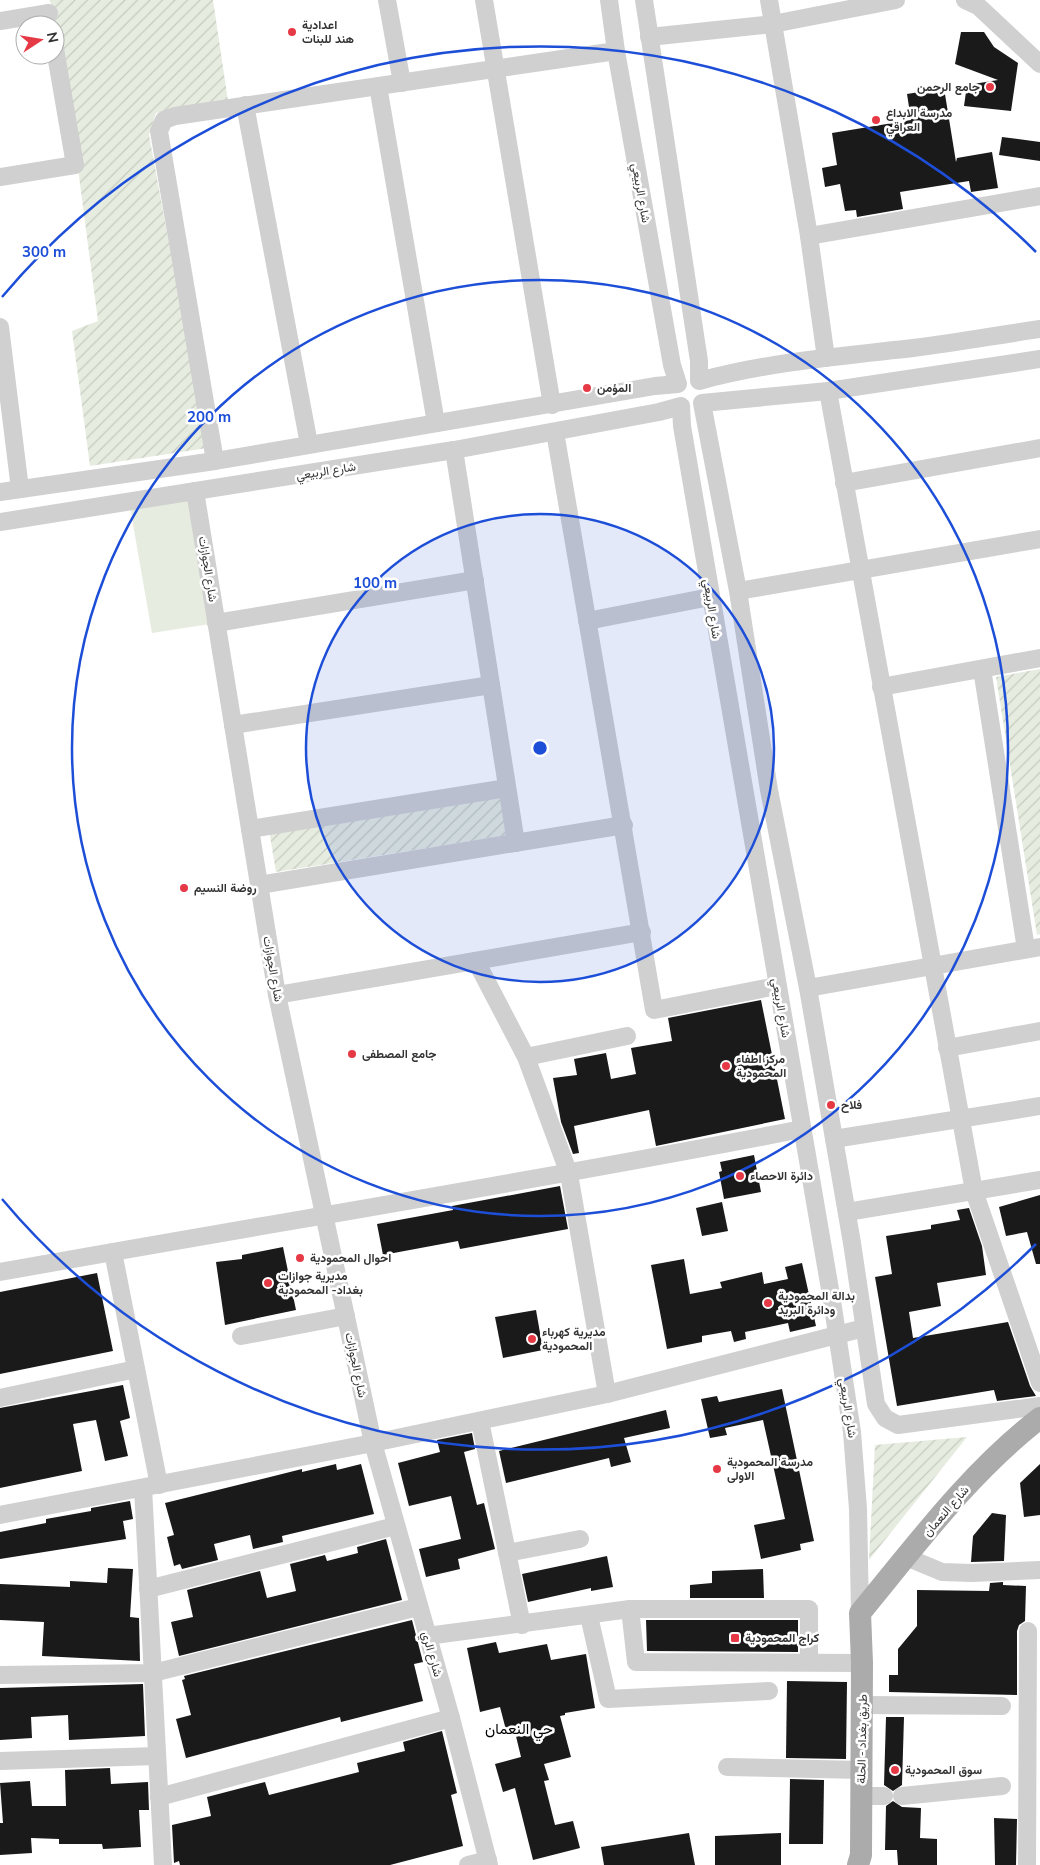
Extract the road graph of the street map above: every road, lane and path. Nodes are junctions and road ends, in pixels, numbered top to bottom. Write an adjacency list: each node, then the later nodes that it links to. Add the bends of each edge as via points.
1 (388, 0): 16 (street)
2 (484, 0): 15 (street)
3 (608, 0): 12 (street, شارع الربيعي)
4 (644, 0): 11 (street)
5 (769, 0): 10 (street)
6 (965, 0): 13 (street, via 978,6)
7 (886, 1): 10 (street)
8 (49, 13): 9 (street)
9 (0, 21)
10 (773, 24): 11 (street); 21 (street)
11 (649, 37): 27 (street)
12 (616, 51): 15 (street); 28 (street, شارع الربيعي)
13 (1040, 64)
14 (58, 65): 19 (street, via 75,165)
15 (496, 69): 16 (street); 35 (street)
16 (402, 83): 17 (street)
17 (378, 86): 18 (street); 39 (street)
18 (245, 105): 42 (street); 46 (street, via 169,117 159,131)
19 (0, 177)
20 (1040, 196): 21 (street)
21 (809, 236): 25 (street)
22 (0, 327): 24 (street)
23 (1040, 328): 25 (street)
24 (2, 354): 50 (street)
25 (826, 358): 29 (street)
26 (1040, 359): 33 (street)
27 (698, 361): 28 (street, via 695,372 688,376 680,375); 29 (street); 30 (street)
28 (672, 366): 31 (street, شارع الربيعي); 32 (street, via 667,378)
29 (720, 375): 30 (street); 34 (street, via 712,382 710,390 714,397)
30 (699, 381): 31 (street, via 685,379); 37 (street, via 705,389)
31 (678, 384): 32 (street); 36 (street, شارع الربيعي, via 674,393)
32 (655, 386): 35 (street); 38 (street, via 666,391 669,398 667,406)
33 (828, 391): 34 (street); 48 (street)
34 (724, 402): 37 (street, via 713,410)
35 (552, 405): 39 (street)
36 (680, 406): 37 (street, شارع الربيعي); 38 (street, شارع الربيعي); 40 (street, شارع الربيعي)
37 (704, 411): 40 (street, via 685,416); 57 (street)
38 (658, 412): 40 (street, via 672,415); 41 (street, شارع الربيعي)
39 (436, 424): 42 (street)
40 (682, 426): 58 (street, شارع الربيعي)
41 (554, 432): 44 (street, شارع الربيعي); 59 (street)
42 (309, 444): 45 (street)
43 (1040, 448): 48 (street)
44 (454, 450): 49 (street, شارع الربيعي); 56 (street)
45 (233, 458): 46 (street); 49 (street, via 225,465 223,473 227,480)
46 (215, 461): 47 (street)
47 (197, 464): 50 (street); 51 (street, via 209,468 212,475 211,483)
48 (844, 483): 55 (street)
49 (238, 485): 51 (street, شارع الربيعي)
50 (20, 489): 52 (street)
51 (198, 490): 53 (street, شارع الربيعي); 60 (street, شارع الجوازات)
52 (0, 492)
53 (0, 522)
54 (1040, 539): 55 (street)
55 (860, 570): 57 (street); 64 (street)
56 (475, 580): 60 (street); 63 (street)
57 (738, 591): 66 (street)
58 (710, 597): 59 (street); 67 (street, شارع الربيعي)
59 (588, 621): 71 (street)
60 (216, 623): 65 (street, شارع الجوازات)
61 (1040, 658): 62 (street)
62 (982, 669): 64 (street); 76 (street)
63 (491, 685): 65 (street); 68 (street)
64 (881, 687): 78 (street)
65 (233, 725): 72 (street, شارع الجوازات)
66 (766, 768): 67 (street, via 763,778 752,783 744,780); 69 (street)
67 (739, 769): 70 (street, شارع الربيعي)
68 (508, 788): 72 (street); 73 (street)
69 (772, 806): 70 (street, via 766,797 758,795 750,799); 80 (street)
70 (746, 810): 79 (street, شارع الربيعي)
71 (624, 825): 73 (street); 75 (street)
72 (250, 829): 74 (street, شارع الجوازات)
73 (516, 844): 74 (street)
74 (259, 885): 81 (street, شارع الجوازات)
75 (642, 932): 77 (street); 79 (street, via 654,1010)
76 (1033, 948): 78 (street)
77 (476, 961): 81 (street); 85 (street)
78 (932, 966): 80 (street); 84 (street)
79 (777, 986): 88 (street, شارع الربيعي)
80 (808, 988): 89 (street)
81 (277, 996): 94 (street, شارع الجوازات)
82 (1040, 1031): 84 (street)
83 (627, 1036): 85 (street)
84 (948, 1048): 87 (street)
85 (526, 1057): 90 (street)
86 (1040, 1106): 87 (street)
87 (960, 1119): 89 (street); 92 (street)
88 (802, 1129): 90 (street); 99 (street, شارع الربيعي)
89 (834, 1139): 93 (street)
90 (569, 1174): 94 (street); 103 (street)
91 (1040, 1180): 92 (street)
92 (974, 1191): 93 (street); 102 (street)
93 (847, 1212): 98 (street)
94 (324, 1214): 95 (street); 97 (street, شارع الجوازات)
95 (113, 1252): 96 (street); 101 (street)
96 (0, 1272)
97 (346, 1316): 100 (street); 108 (street, شارع الجوازات)
98 (864, 1328): 99 (street); 105 (street, via 876,1404 884,1418 893,1424)
99 (837, 1334): 103 (street); 119 (street, شارع الربيعي, via 856,1470)
100 (240, 1336)
101 (136, 1369): 104 (street); 109 (street)
102 (1040, 1383)
103 (607, 1394): 107 (street)
104 (0, 1398)
105 (1040, 1406)
106 (1040, 1418): 114 (main road, شارع النعمان, via 996,1455)
107 (480, 1420): 108 (street); 113 (street)
108 (373, 1443): 109 (street); 111 (street, شارع الري)
109 (151, 1486): 110 (street); 116 (street)
110 (0, 1515)
111 (395, 1526): 116 (street); 117 (street, شارع الري)
112 (580, 1539): 113 (street)
113 (507, 1553): 121 (street)
114 (906, 1557): 115 (street, via 942,1572 972,1574); 119 (main road, شارع النعمان)
115 (1040, 1570)
116 (148, 1589): 126 (street)
117 (418, 1607): 123 (street, شارع الري); 126 (street)
118 (630, 1609): 120 (street); 124 (street, via 636,1662); 124 (street, via 809,1609)
119 (860, 1613): 125 (main road, طريق بغداد - الحلة)
120 (597, 1615): 121 (street); 128 (street, via 608,1699)
121 (522, 1625): 123 (street)
122 (1028, 1631): 129 (street)
123 (427, 1636): 132 (street, شارع الري)
124 (809, 1662): 125 (street)
125 (862, 1663): 130 (main road, طريق بغداد - الحلة)
126 (153, 1673): 127 (street); 133 (street)
127 (0, 1674)
128 (769, 1692)
129 (1034, 1701): 146 (street)
130 (862, 1705): 131 (street); 136 (main road, طريق بغداد - الحلة)
131 (1002, 1706)
132 (451, 1718): 141 (street); 142 (street, شارع الري)
133 (157, 1756): 134 (street); 141 (street)
134 (0, 1761)
135 (727, 1767): 136 (street)
136 (861, 1770): 138 (main road, طريق بغداد - الحلة)
137 (1002, 1786): 140 (street)
138 (861, 1796): 139 (street); 143 (main road, طريق بغداد - الحلة)
139 (884, 1796)
140 (902, 1796)
141 (160, 1797): 144 (street)
142 (488, 1862): 145 (street)
143 (861, 1862)
144 (163, 1865)
145 (468, 1865)
146 (1027, 1865)

